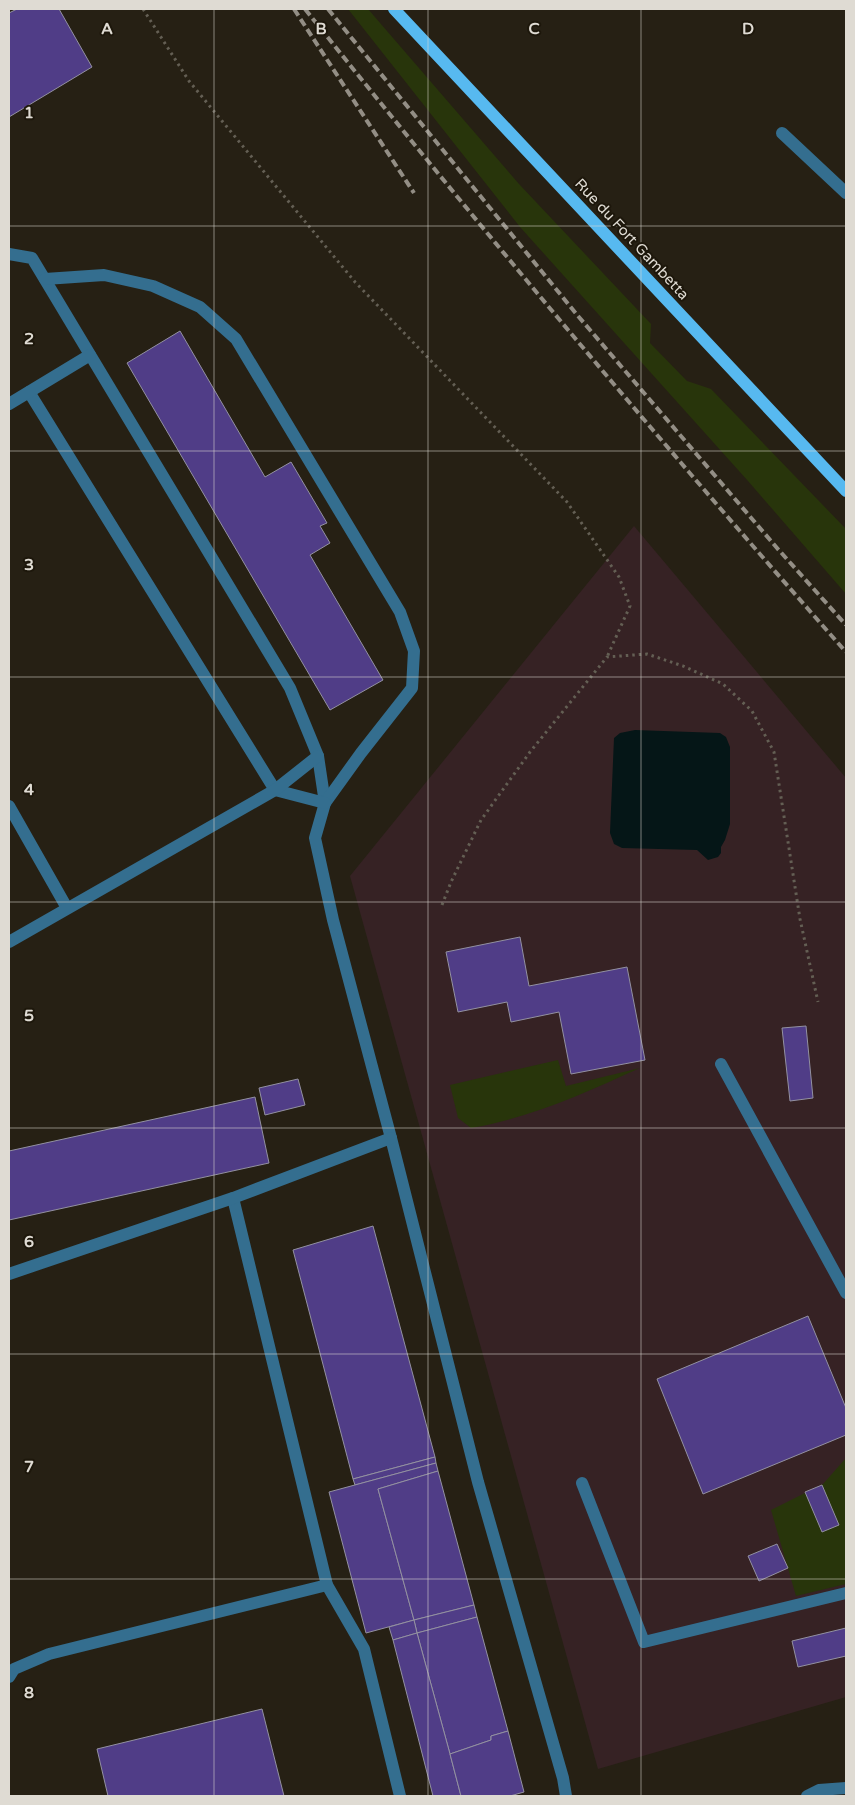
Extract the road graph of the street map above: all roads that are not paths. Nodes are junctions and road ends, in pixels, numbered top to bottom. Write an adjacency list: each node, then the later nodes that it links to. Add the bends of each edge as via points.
1 (394, 9): 9 (main road, Rue du Fort Gambetta)
2 (782, 133): 3 (lane)
3 (846, 193)
4 (9, 254): 5 (lane, via 32,258)
5 (45, 279): 6 (lane); 12 (lane, via 104,274 153,286 200,307 236,339 400,612 414,652 412,688)
6 (90, 355): 7 (lane); 10 (lane, via 290,688)
7 (29, 392): 8 (lane); 11 (lane)
8 (9, 404)
9 (846, 491)
10 (318, 756): 11 (lane); 12 (lane)
11 (275, 790): 12 (lane); 14 (lane)
12 (325, 804): 17 (lane, via 315,838)
13 (9, 806): 14 (lane)
14 (67, 908): 15 (lane)
15 (9, 942)
16 (721, 1064): 20 (lane)
17 (391, 1138): 18 (lane); 27 (lane, via 478,1482)
18 (233, 1198): 19 (lane); 22 (lane)
19 (9, 1274)
20 (846, 1293)
21 (582, 1483): 23 (lane, via 644,1642)
22 (327, 1586): 24 (lane, via 49,1654 14,1669); 26 (lane, via 364,1649)
23 (846, 1593)
24 (9, 1677)
25 (846, 1788): 28 (lane, via 819,1790)
26 (400, 1796)
27 (566, 1796)
28 (807, 1796)

